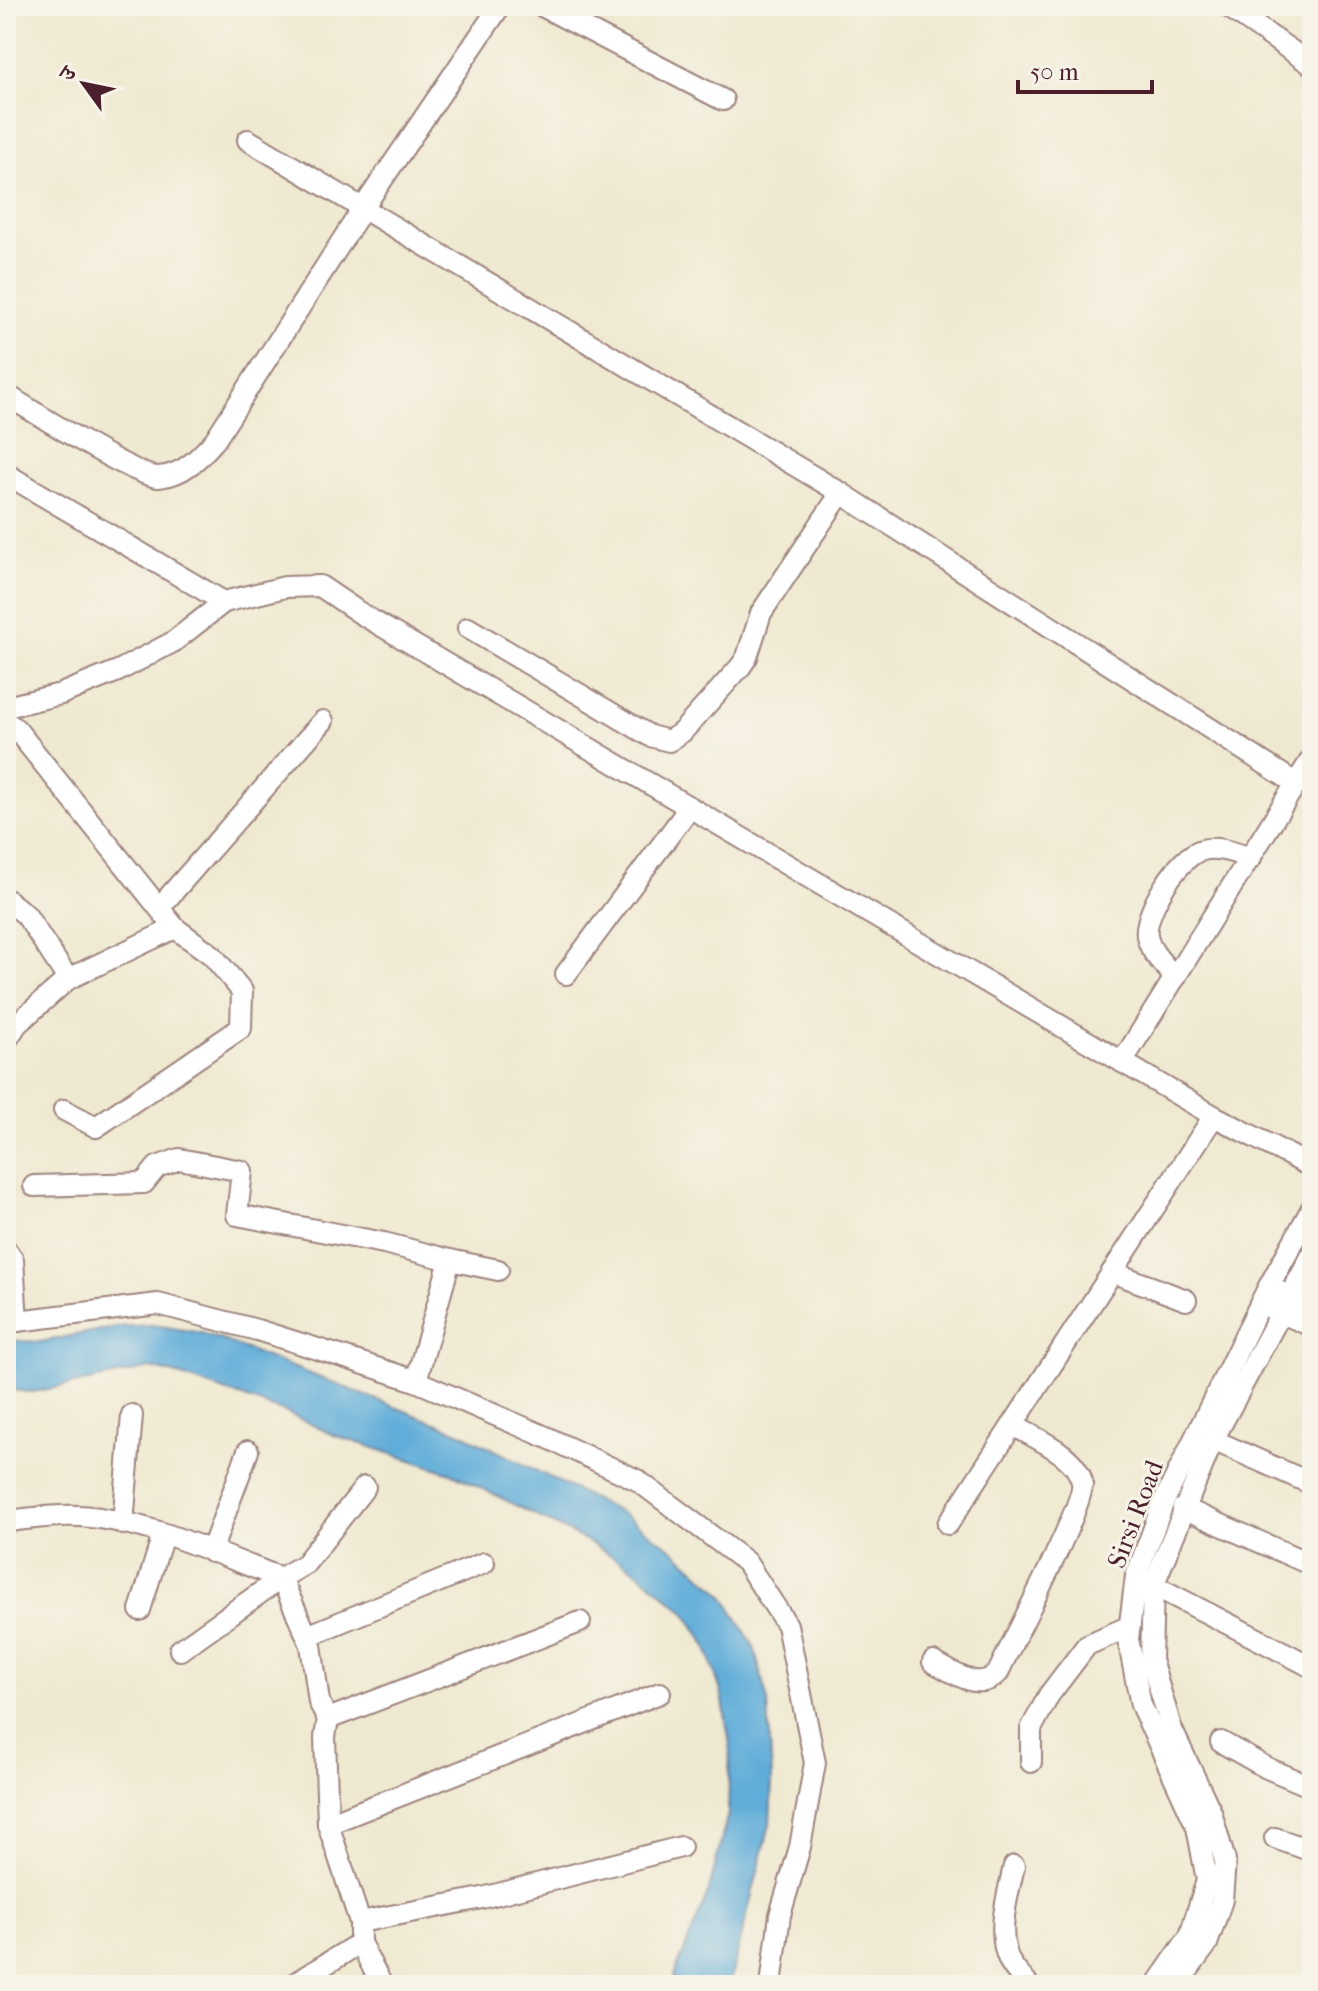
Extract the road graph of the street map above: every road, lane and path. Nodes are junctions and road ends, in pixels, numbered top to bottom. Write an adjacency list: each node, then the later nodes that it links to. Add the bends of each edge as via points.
1 (500, 6): 7 (street)
2 (542, 6): 5 (street)
3 (1227, 6): 4 (street)
4 (1312, 65)
5 (723, 100)
6 (248, 140): 7 (street)
7 (363, 208): 8 (street, via 215,440 178,472 157,477 133,469); 10 (street)
8 (6, 395)
9 (6, 474): 11 (street)
10 (841, 493): 12 (street, via 761,613 741,666 669,741 650,736); 17 (street)
11 (224, 602): 13 (street, via 173,642 118,671 61,694); 18 (street, via 285,587 320,586)
12 (468, 628)
13 (6, 707)
14 (323, 721): 21 (street)
15 (6, 722): 21 (street)
16 (1312, 758): 17 (street)
17 (1297, 784): 19 (street)
18 (690, 807): 23 (street); 27 (street)
19 (1251, 858): 24 (street); 24 (street, via 1200,850 1181,862 1146,930 1153,951)
20 (6, 899): 25 (street, via 26,915)
21 (159, 908): 22 (street)
22 (175, 928): 25 (street); 28 (street, via 212,955 242,991 241,1028 96,1127)
23 (566, 974)
24 (1175, 978): 27 (street)
25 (68, 979): 26 (street, via 17,1024)
26 (6, 1041)
27 (1122, 1062): 29 (street)
28 (64, 1110)
29 (1214, 1116): 30 (street); 37 (street)
30 (1312, 1167)
31 (34, 1186): 35 (street, via 144,1183 157,1167 179,1159 242,1171 237,1215)
32 (1312, 1208): 38 (street, Sirsi Road)
33 (6, 1250): 42 (street, via 13,1260)
34 (1312, 1255): 40 (street, Sirsi Road)
35 (450, 1260): 36 (street); 44 (street)
36 (498, 1270)
37 (1112, 1272): 39 (street); 46 (street)
38 (1264, 1296): 40 (street); 60 (street, Sirsi Road, via 1164,1501)
39 (1186, 1300)
40 (1286, 1305): 41 (street); 43 (street); 47 (street, Sirsi Road)
41 (1312, 1306)
42 (12, 1321): 44 (street, via 158,1304)
43 (1312, 1326)
44 (416, 1381): 81 (street, via 637,1480 746,1562 787,1625 815,1763 800,1847 780,1915)
45 (132, 1415): 53 (street)
46 (1013, 1425): 54 (street); 66 (street, via 1072,1462 1082,1482 1081,1494 991,1681 977,1683)
47 (1213, 1440): 49 (street); 51 (street, Sirsi Road)
48 (248, 1451): 56 (street)
49 (1312, 1484)
50 (365, 1487): 59 (street, via 305,1564)
51 (1183, 1508): 58 (street); 60 (street, Sirsi Road)
52 (6, 1521): 53 (street, via 80,1516)
53 (123, 1524): 55 (street)
54 (948, 1524)
55 (163, 1535): 56 (street); 61 (street)
56 (211, 1552): 59 (street)
57 (484, 1563): 64 (street)
58 (1312, 1565)
59 (281, 1578): 64 (street); 65 (street)
60 (1144, 1581): 63 (street, Sirsi Road); 67 (street); 84 (street, Sirsi Road, via 1151,1660 1172,1730 1211,1812 1225,1861 1222,1900 1207,1944)
61 (140, 1610)
62 (580, 1622): 69 (street)
63 (1130, 1626): 71 (street, via 1087,1645 1049,1695 1031,1729); 83 (street, Sirsi Road, via 1141,1705 1197,1827 1207,1880 1190,1936)
64 (307, 1636): 69 (street, via 319,1702)
65 (180, 1650)
66 (933, 1662)
67 (1312, 1667)
68 (660, 1693): 73 (street)
69 (328, 1719): 73 (street)
70 (1221, 1742): 72 (street)
71 (1031, 1762)
72 (1312, 1787)
73 (328, 1824): 78 (street)
74 (1275, 1838): 76 (street)
75 (681, 1847): 78 (street)
76 (1312, 1851)
77 (1014, 1866): 82 (street, via 1004,1944 1009,1962)
78 (360, 1932): 79 (street); 80 (street)
79 (292, 1985)
80 (382, 1985)
81 (771, 1985)
82 (1028, 1985)
83 (1156, 1985)
84 (1177, 1985)

